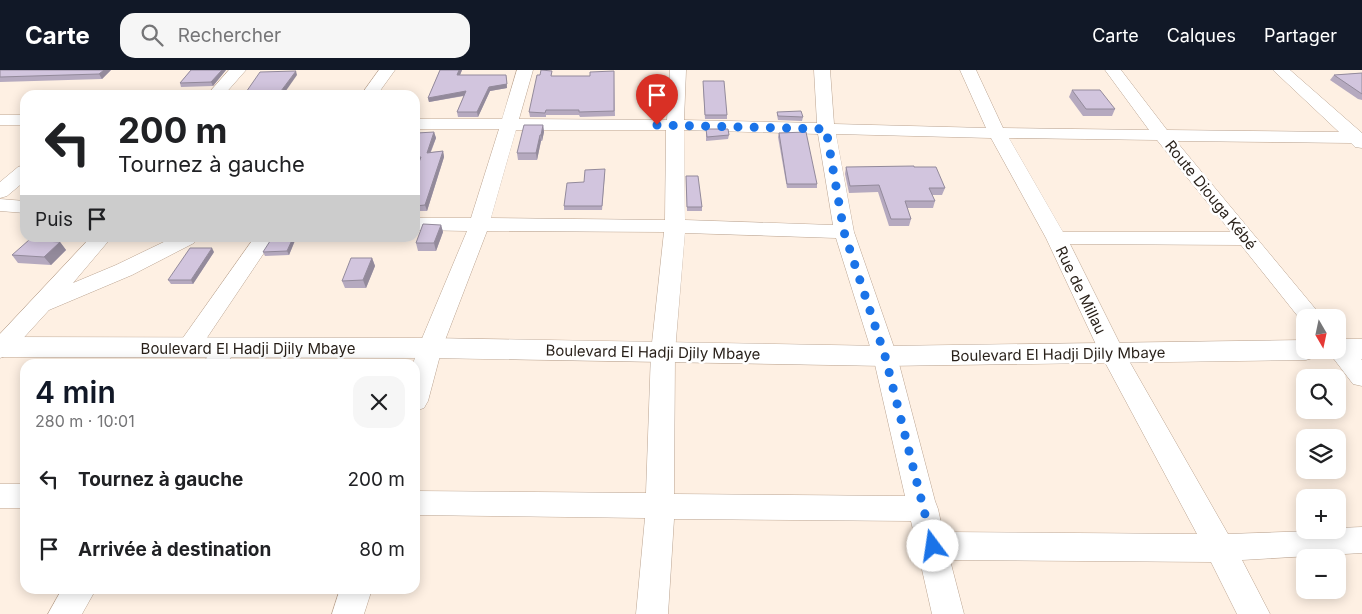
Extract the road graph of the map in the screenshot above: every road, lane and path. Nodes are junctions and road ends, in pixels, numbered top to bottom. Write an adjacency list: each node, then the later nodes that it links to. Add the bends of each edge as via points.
1 (238, 70): 9 (street)
2 (387, 70): 10 (street)
3 (525, 70): 14 (street)
4 (678, 70): 15 (street)
5 (822, 70): 16 (street)
6 (968, 70): 17 (street, Rue de Millau)
7 (1113, 70): 18 (street, Route Diouga Kébé)
8 (1281, 70): 19 (street)
9 (220, 90)
10 (373, 90)
11 (0, 120): 12 (street)
12 (20, 120)
13 (420, 124): 14 (street)
14 (510, 124): 15 (street); 25 (street)
15 (675, 125): 16 (street); 26 (street)
16 (826, 129): 17 (street); 27 (street)
17 (997, 133): 18 (street); 28 (street, Rue de Millau)
18 (1162, 135): 19 (street); 29 (street, Route Diouga Kébé)
19 (1360, 140)
20 (20, 175): 21 (street)
21 (0, 192)
22 (0, 205): 23 (street)
23 (20, 207)
24 (420, 224): 25 (street)
25 (479, 226): 26 (street); 37 (street)
26 (675, 226): 27 (street); 39 (street)
27 (844, 232): 43 (street)
28 (1056, 238): 29 (street); 41 (street, Rue de Millau)
29 (1246, 239): 34 (street, Route Diouga Kébé)
30 (97, 242): 33 (street)
31 (179, 242): 33 (street, via 124,270)
32 (261, 242): 36 (street)
33 (42, 304): 35 (street)
34 (1304, 309)
35 (1, 347): 36 (main road, Boulevard El Hadji Djily Mbaye)
36 (188, 348): 42 (main road, Boulevard El Hadji Djily Mbaye)
37 (430, 348): 39 (main road, Boulevard El Hadji Djily Mbaye); 42 (main road, Boulevard El Hadji Djily Mbaye); 45 (street)
38 (1296, 350): 41 (main road, Boulevard El Hadji Djily Mbaye)
39 (663, 352): 43 (main road, Boulevard El Hadji Djily Mbaye); 49 (street)
40 (1346, 352): 44 (street)
41 (1112, 354): 43 (main road, Boulevard El Hadji Djily Mbaye); 53 (street, Rue de Millau)
42 (219, 356)
43 (885, 356): 50 (street)
44 (1362, 377)
45 (420, 383)
46 (0, 496): 47 (street)
47 (20, 496)
48 (420, 502): 49 (street)
49 (660, 506): 50 (street); 58 (street)
50 (924, 510): 52 (street)
51 (1362, 540): 53 (street)
52 (933, 546): 53 (street); 59 (street)
53 (1220, 548): 60 (street, Rue de Millau)
54 (77, 594): 56 (street)
55 (354, 594): 57 (street)
56 (64, 614)
57 (348, 614)
58 (652, 614)
59 (948, 614)
60 (1254, 614)

